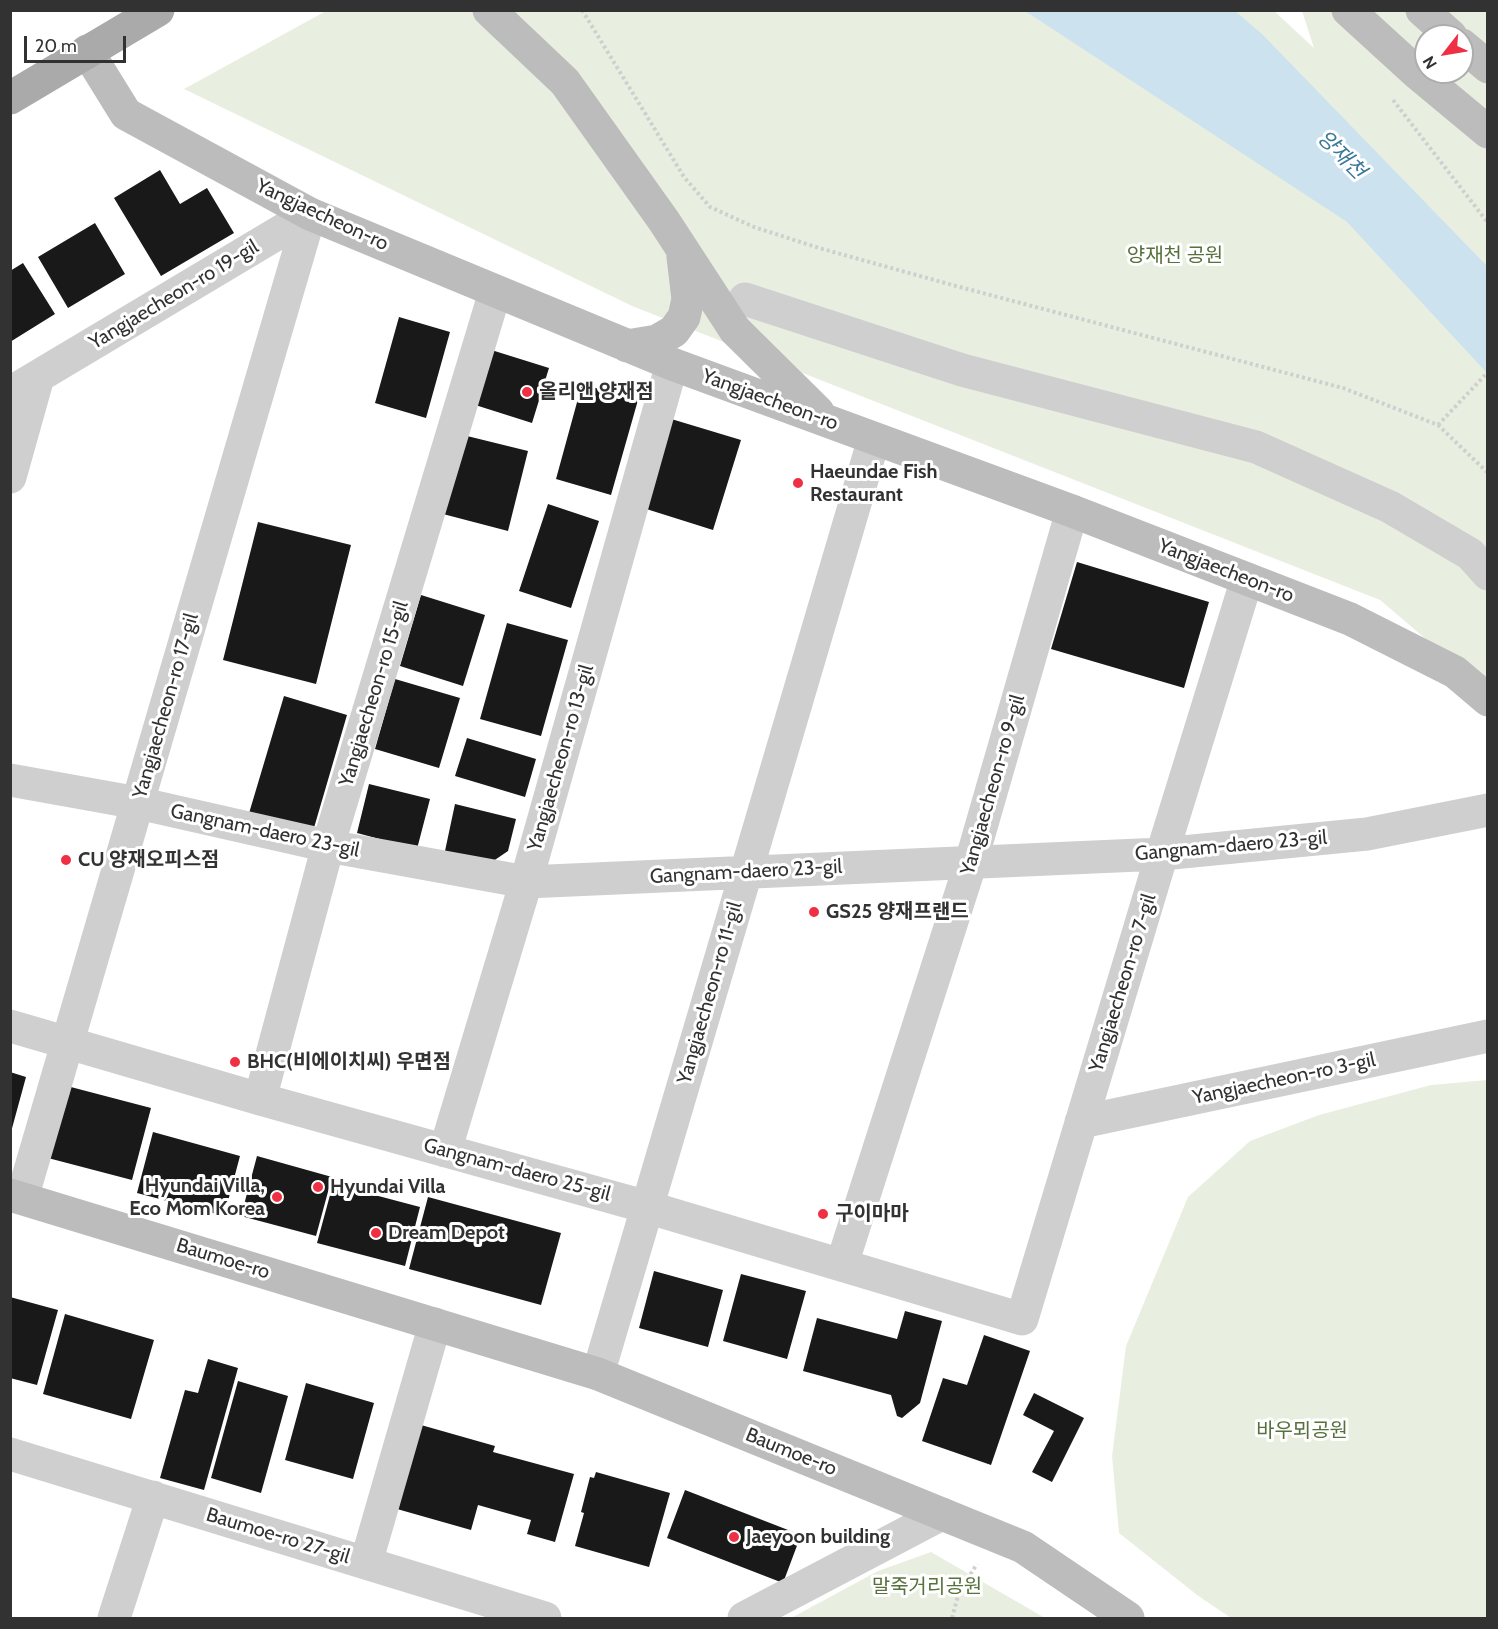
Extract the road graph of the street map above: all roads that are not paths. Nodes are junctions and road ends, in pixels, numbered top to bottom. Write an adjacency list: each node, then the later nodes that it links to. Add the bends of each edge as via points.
1 (158, 10): 6 (main road)
2 (489, 10): 12 (street, via 565,81)
3 (1348, 10): 10 (street, bridge)
4 (1422, 10): 5 (street)
5 (1438, 24)
6 (87, 51): 9 (main road); 11 (street, Yangjaecheon-ro, via 126,114)
7 (1474, 55): 8 (street)
8 (1488, 67)
9 (10, 98)
10 (1488, 132)
11 (310, 214): 13 (street, Yangjaecheon-ro); 17 (street, Yangjaecheon-ro 19-gil); 26 (street, Yangjaecheon-ro 17-gil)
12 (682, 249): 15 (street, via 688,299 684,317 674,331 657,340); 18 (street, via 735,330)
13 (495, 292): 15 (street, Yangjaecheon-ro); 28 (street, Yangjaecheon-ro 15-gil)
14 (745, 298): 22 (street, via 962,370 1256,447 1390,507 1470,554)
15 (627, 346): 16 (street, Yangjaecheon-ro)
16 (672, 364): 18 (street, Yangjaecheon-ro); 32 (street, Yangjaecheon-ro 13-gil)
17 (24, 385): 20 (street, Yangjaecheon-ro 19-gil)
18 (828, 422): 19 (street, Yangjaecheon-ro)
19 (874, 439): 21 (street, Yangjaecheon-ro); 31 (street, Yangjaecheon-ro 11-gil)
20 (10, 477)
21 (1072, 511): 23 (street, Yangjaecheon-ro); 30 (street, Yangjaecheon-ro 9-gil)
22 (1488, 574)
23 (1248, 579): 24 (street, Yangjaecheon-ro, via 1350,619 1455,672); 29 (street, Yangjaecheon-ro 7-gil)
24 (1488, 700)
25 (10, 780): 26 (street, Gangnam-daero 23-gil)
26 (138, 803): 28 (street, Gangnam-daero 23-gil); 35 (street, Yangjaecheon-ro 17-gil)
27 (1488, 810): 29 (street, Gangnam-daero 23-gil, via 1367,834)
28 (328, 846): 32 (street, Gangnam-daero 23-gil); 36 (street, Yangjaecheon-ro 15-gil)
29 (1162, 854): 30 (street, Gangnam-daero 23-gil); 37 (street, Yangjaecheon-ro 7-gil)
30 (971, 862): 31 (street, Gangnam-daero 23-gil); 41 (street, Yangjaecheon-ro 9-gil)
31 (746, 872): 32 (street, Gangnam-daero 23-gil); 40 (street, Yangjaecheon-ro 11-gil)
32 (526, 882): 38 (street, Yangjaecheon-ro 13-gil)
33 (10, 1026): 35 (street, Gangnam-daero 25-gil)
34 (1488, 1036): 37 (street, Yangjaecheon-ro 3-gil)
35 (68, 1043): 36 (street, Gangnam-daero 25-gil); 39 (street, Yangjaecheon-ro 17-gil)
36 (260, 1099): 38 (street, Gangnam-daero 25-gil)
37 (1081, 1122): 42 (street, Yangjaecheon-ro 7-gil)
38 (446, 1151): 40 (street, Gangnam-daero 25-gil)
39 (16, 1196): 43 (street, Baumoe-ro)
40 (647, 1207): 41 (street, Gangnam-daero 25-gil); 44 (street, Yangjaecheon-ro 11-gil)
41 (842, 1264): 42 (street, Gangnam-daero 25-gil)
42 (1022, 1319)
43 (435, 1324): 44 (street, Baumoe-ro); 48 (street)
44 (598, 1374): 47 (street, Baumoe-ro)
45 (10, 1454): 46 (street, Baumoe-ro 27-gil)
46 (153, 1497): 48 (street, Baumoe-ro 27-gil); 49 (street)
47 (942, 1514): 51 (street); 52 (street, Baumoe-ro, via 1023,1546)
48 (366, 1563): 50 (street, Baumoe-ro 27-gil)
49 (114, 1618)
50 (545, 1618)
51 (744, 1618)
52 (1128, 1618)

